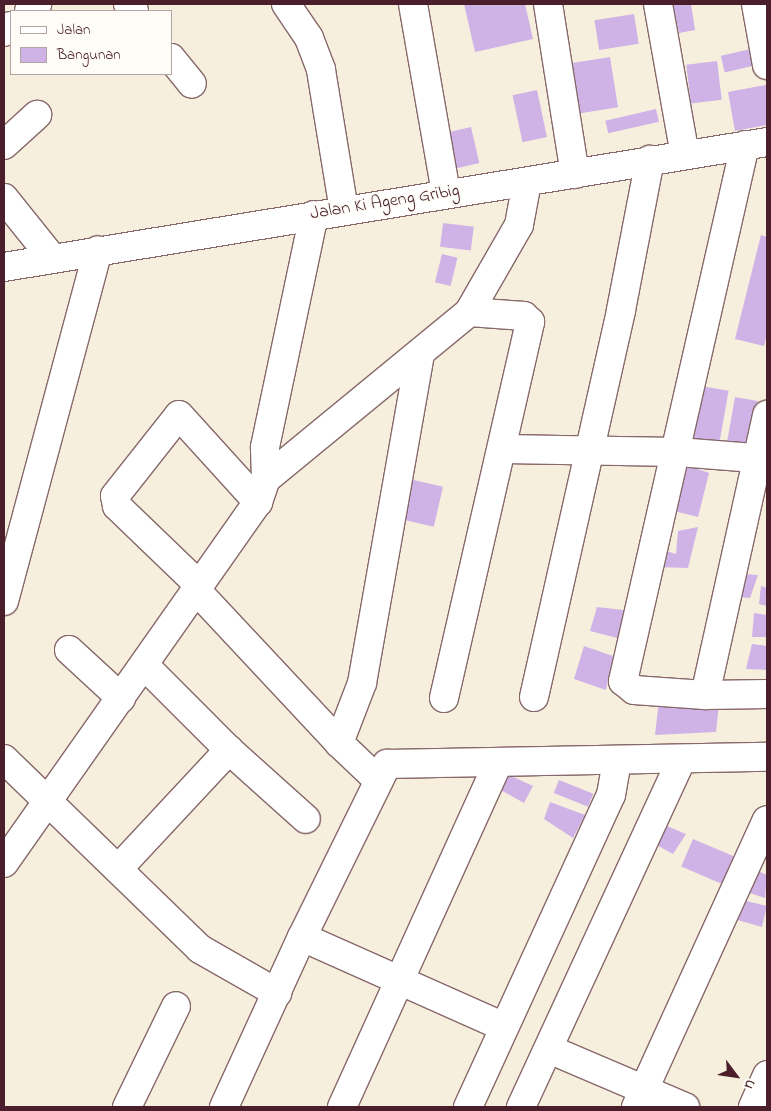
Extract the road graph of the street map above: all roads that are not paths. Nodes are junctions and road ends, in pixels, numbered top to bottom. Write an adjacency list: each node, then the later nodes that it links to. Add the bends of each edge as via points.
1 (286, 4): 18 (street, via 309,38 321,70)
2 (413, 4): 16 (street)
3 (548, 4): 14 (street)
4 (658, 4): 12 (street)
5 (756, 4): 7 (street)
6 (172, 59): 8 (street)
7 (767, 66)
8 (192, 84)
9 (37, 115): 11 (street)
10 (756, 144): 12 (street, Jalan Ki Ageng Gribig); 28 (street)
11 (4, 145)
12 (686, 155): 13 (street, Jalan Ki Ageng Gribig)
13 (650, 160): 14 (street, Jalan Ki Ageng Gribig); 27 (street, via 621,310)
14 (575, 174): 15 (street, Jalan Ki Ageng Gribig)
15 (527, 182): 16 (street, Jalan Ki Ageng Gribig); 23 (street, via 519,225)
16 (446, 193): 18 (street, Jalan Ki Ageng Gribig)
17 (4, 198): 21 (street)
18 (344, 210): 19 (street, Jalan Ki Ageng Gribig)
19 (314, 215): 20 (street, Jalan Ki Ageng Gribig); 30 (street, via 265,447)
20 (98, 250): 21 (street, Jalan Ki Ageng Gribig); 32 (street)
21 (52, 258): 22 (street, Jalan Ki Ageng Gribig)
22 (4, 267)
23 (469, 312): 24 (street); 26 (street, via 524,316 530,322)
24 (420, 353): 30 (street); 40 (street, via 362,683)
25 (767, 415): 29 (street)
26 (503, 449): 27 (street); 39 (street)
27 (588, 449): 28 (street); 37 (street)
28 (678, 452): 29 (street); 36 (street, via 624,681 634,690)
29 (762, 458): 36 (street)
30 (262, 490): 31 (street); 31 (street, via 179,415 115,496 117,506)
31 (198, 588): 34 (street); 40 (street)
32 (4, 601)
33 (69, 650): 38 (street)
34 (144, 665): 38 (street); 41 (street)
35 (767, 694): 36 (street)
36 (705, 695)
37 (534, 697)
38 (120, 698): 48 (street)
39 (444, 698)
40 (339, 744): 47 (street)
41 (229, 750): 49 (street); 52 (street)
42 (767, 757): 44 (street)
43 (4, 759): 48 (street)
44 (681, 760): 45 (street); 58 (street)
45 (617, 762): 46 (street); 57 (street, via 611,796)
46 (498, 763): 47 (street, via 396,761 387,764); 54 (street)
47 (377, 780): 53 (street)
48 (47, 801): 51 (street); 52 (street)
49 (306, 819)
50 (767, 820): 60 (street)
51 (4, 863)
52 (118, 870): 55 (street, via 200,949)
53 (302, 937): 54 (street); 55 (street)
54 (398, 980): 57 (street); 63 (street)
55 (277, 993): 62 (street)
56 (176, 1006): 61 (street)
57 (504, 1027): 64 (street)
58 (549, 1049): 60 (street); 65 (street)
59 (767, 1075): 67 (street)
60 (640, 1098): 66 (street)
61 (127, 1107)
62 (224, 1107)
63 (342, 1107)
64 (468, 1107)
65 (521, 1107)
66 (685, 1107)
67 (753, 1107)

